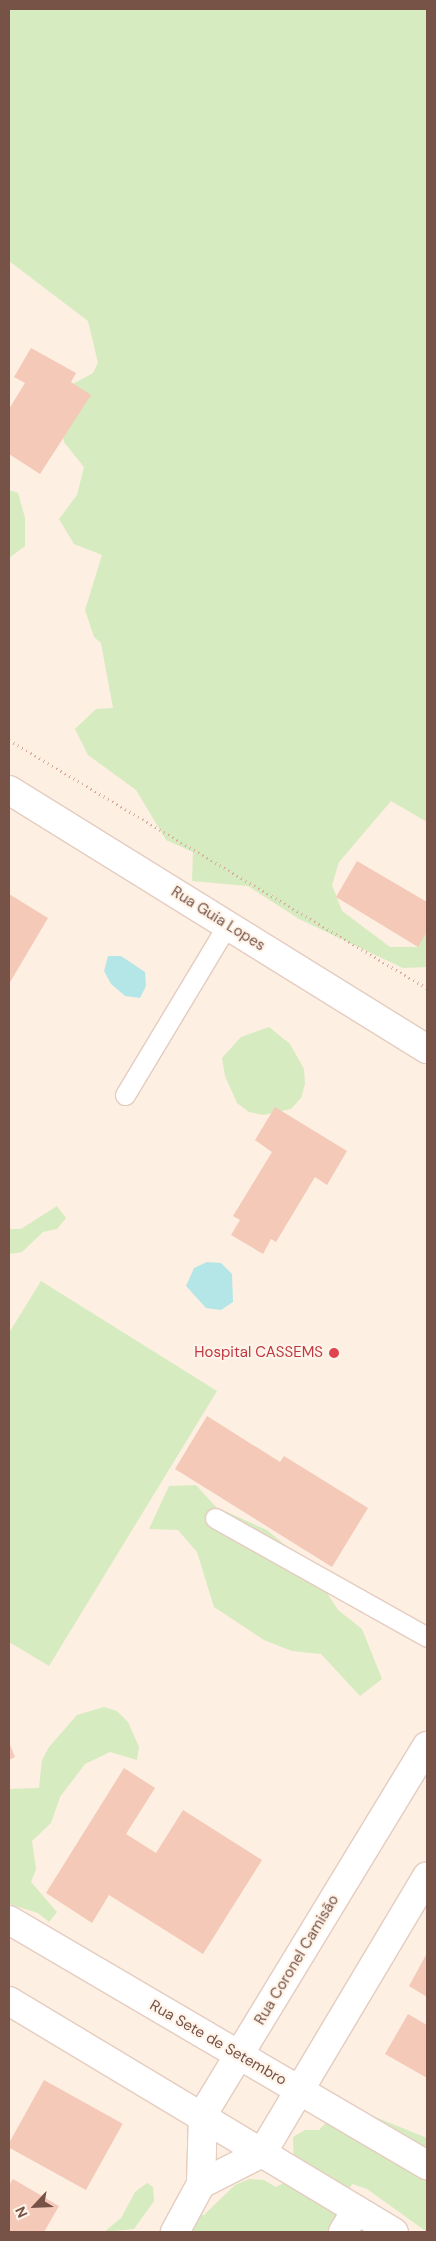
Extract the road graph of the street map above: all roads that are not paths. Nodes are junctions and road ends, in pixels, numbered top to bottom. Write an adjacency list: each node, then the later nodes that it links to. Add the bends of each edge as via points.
1 (9, 790): 2 (main road, Rua Guia Lopes)
2 (227, 925): 3 (main road, Rua Guia Lopes); 4 (lane)
3 (427, 1049)
4 (125, 1094)
5 (215, 1518): 6 (lane)
6 (427, 1637)
7 (427, 1746): 11 (main road, Rua Coronel Camisão)
8 (427, 1876): 12 (main road)
9 (9, 1920): 11 (main road, Rua Sete de Setembro)
10 (9, 2000): 13 (main road)
11 (238, 2055): 12 (main road, Rua Sete de Setembro); 13 (main road, Rua Coronel Camisão)
12 (298, 2090): 14 (main road); 15 (main road, Rua Sete de Setembro)
13 (203, 2114): 14 (main road); 16 (main road, Rua Coronel Camisão)
14 (262, 2153): 16 (main road); 17 (main road)
15 (427, 2165)
16 (201, 2184): 18 (main road, Rua Coronel Camisão)
17 (350, 2221): 19 (main road)
18 (175, 2232)
19 (394, 2232)

